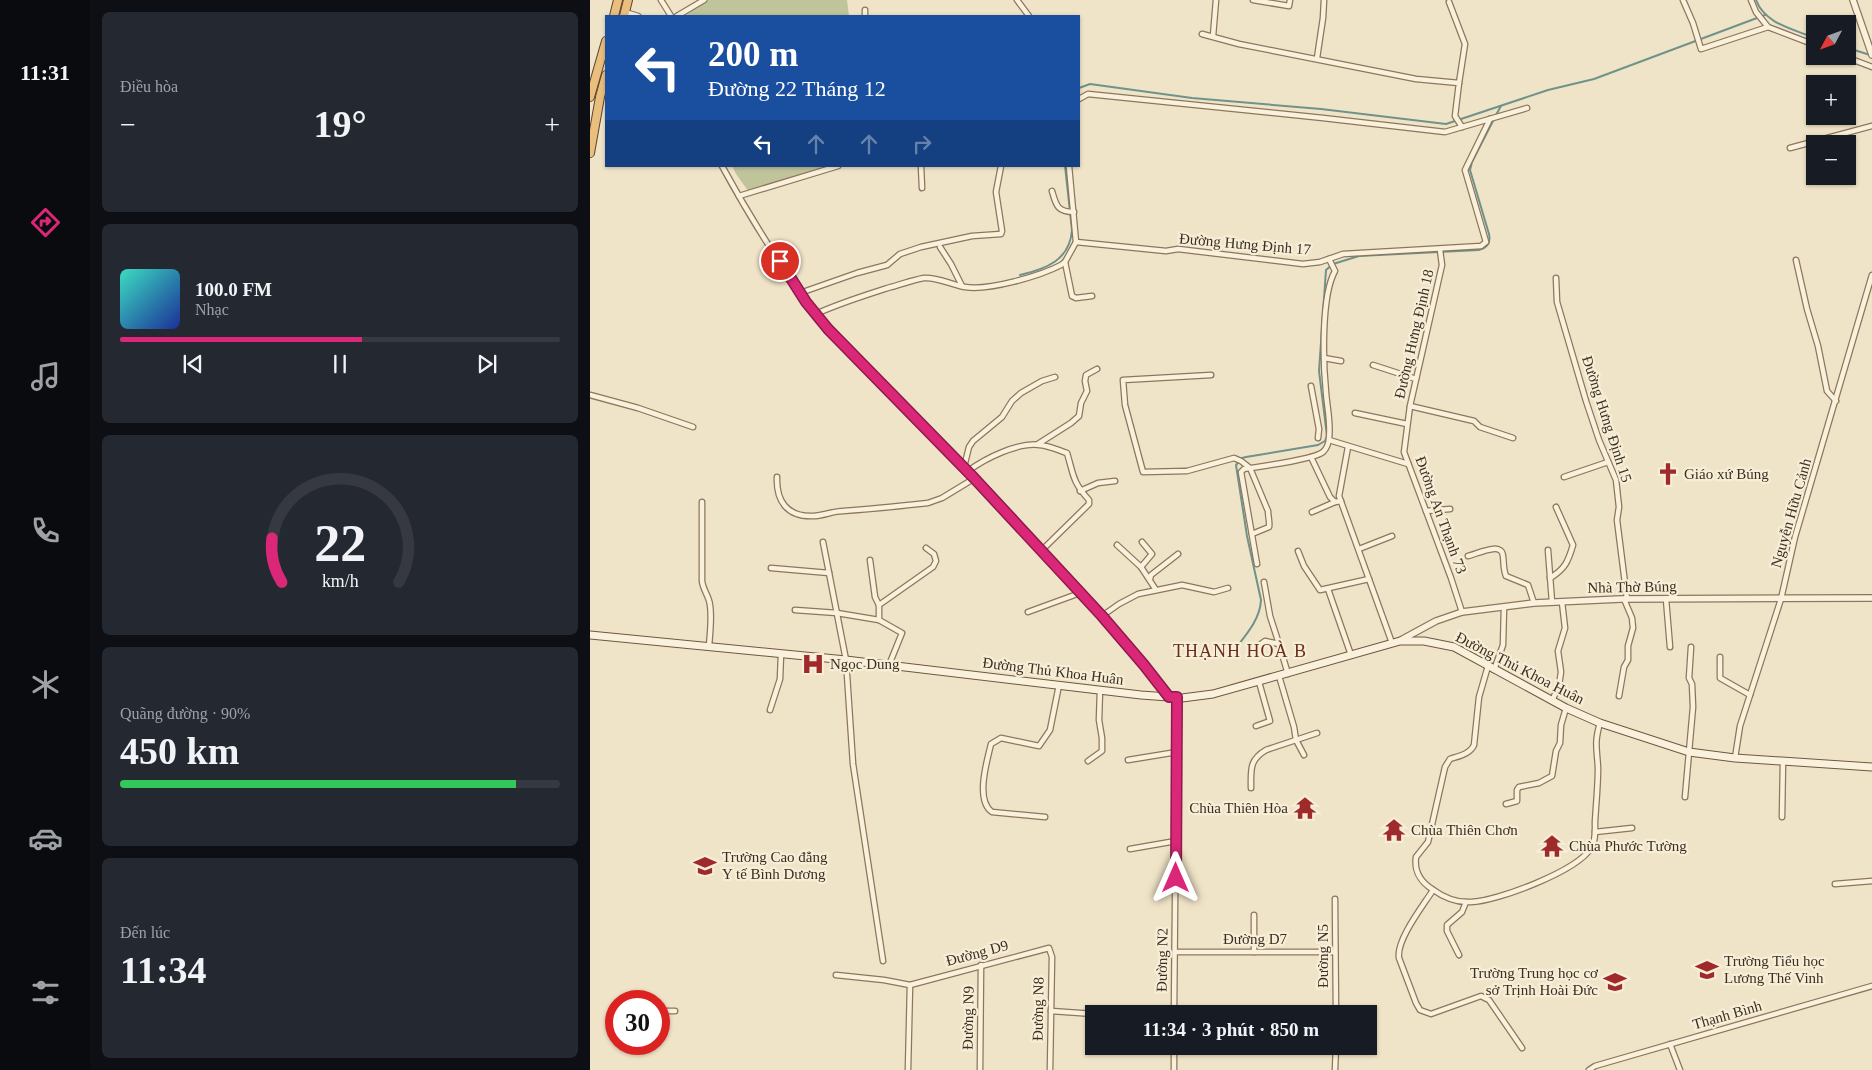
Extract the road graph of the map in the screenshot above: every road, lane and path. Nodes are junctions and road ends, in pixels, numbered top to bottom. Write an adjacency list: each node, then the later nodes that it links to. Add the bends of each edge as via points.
1 (618, 0): 16 (highway)
2 (628, 0): 15 (highway)
3 (661, 0): 17 (street)
4 (704, 0): 18 (street)
5 (1017, 0): 20 (street)
6 (1216, 0): 23 (street)
7 (1253, 0): 8 (street, via 1289,6)
8 (1290, 0)
9 (1324, 0): 27 (street)
10 (1683, 0): 21 (street, via 1701,49)
11 (1750, 0): 21 (street)
12 (1853, 0): 26 (street)
13 (1449, 2): 30 (street, via 1465,44)
14 (864, 10): 19 (street)
15 (624, 14)
16 (614, 15)
17 (670, 15)
18 (679, 15)
19 (865, 15)
20 (1028, 15)
21 (1768, 27): 24 (street)
22 (1202, 34): 23 (street)
23 (1213, 36): 27 (street)
24 (1806, 42)
25 (605, 44): 32 (highway)
26 (1871, 53)
27 (1317, 58): 30 (street, via 1416,79)
28 (1856, 61): 29 (street)
29 (1872, 68)
30 (1459, 83): 36 (street, via 1455,116)
31 (604, 93): 39 (highway)
32 (590, 95)
33 (1080, 98): 36 (street, via 1088,94 1445,132)
34 (1527, 108): 35 (street)
35 (1490, 119): 36 (street); 51 (street, Đường Hưng Định 17, via 1465,170 1486,242 1481,246)
36 (1461, 125)
37 (1872, 126): 38 (street)
38 (1790, 148)
39 (590, 153)
40 (723, 167): 47 (street)
41 (835, 167): 47 (street)
42 (921, 167): 45 (street)
43 (1001, 167): 58 (street, via 996,192 1000,234 972,236 921,247 900,254 887,265)
44 (1069, 167): 48 (street)
45 (922, 188)
46 (1052, 191): 48 (street, via 1058,207)
47 (739, 196): 58 (street)
48 (1070, 212): 49 (street)
49 (1076, 242): 52 (street, Đường Hưng Định 17, via 1166,251 1178,249 1303,264); 54 (street)
50 (940, 247): 57 (street)
51 (1440, 250): 52 (street, Đường Hưng Định 17, via 1343,254); 67 (street, Đường Hưng Định 18, via 1442,265)
52 (1329, 259): 61 (street, via 1335,271 1328,289)
53 (1796, 260): 70 (street, via 1827,391)
54 (1066, 262): 57 (street, via 1007,283 981,288); 59 (street, via 1072,296)
55 (1872, 275): 70 (street, Nguyễn Hữu Cảnh)
56 (1556, 278): 83 (street, Đường Hưng Định 15, via 1556,302)
57 (962, 286): 60 (street, via 926,278 864,295)
58 (800, 293): 60 (street)
59 (1092, 296)
60 (816, 314): 85 (street)
61 (1324, 358): 62 (street); 76 (street)
62 (1341, 361)
63 (1373, 365): 67 (street)
64 (1096, 369): 80 (street, via 1086,375 1087,391 1079,416)
65 (1211, 375): 86 (street, via 1123,380 1125,405 1143,472 1187,471 1234,458)
66 (1055, 378): 85 (street, via 1031,386 1012,401 1002,417 973,441)
67 (1416, 379): 71 (street, Đường Hưng Định 18)
68 (1311, 386): 75 (street)
69 (590, 395): 74 (street)
70 (1836, 401): 128 (street, Nguyễn Hữu Cảnh, via 1795,537)
71 (1410, 406): 73 (street, Đường Hưng Định 18); 78 (street, via 1474,421 1480,427)
72 (1355, 413): 73 (street)
73 (1407, 424): 84 (street, Đường An Thạnh 73, via 1404,452)
74 (693, 427)
75 (1321, 429): 76 (street); 77 (street)
76 (1329, 429): 79 (street)
77 (1318, 438)
78 (1513, 438)
79 (1329, 440): 81 (street); 82 (street, via 1323,452)
80 (1038, 444): 87 (street, via 1011,448); 92 (street, via 1067,453 1074,482)
81 (1348, 447): 84 (street); 93 (street, via 1339,496)
82 (1311, 457): 86 (street); 95 (street)
83 (1608, 462): 89 (street); 126 (street, Đường Hưng Định 15, via 1616,480)
84 (1408, 464): 98 (street, Đường An Thạnh 73)
85 (964, 467): 87 (street)
86 (1250, 468): 100 (street, via 1244,469 1241,476); 100 (street, via 1268,511 1270,525)
87 (968, 472): 90 (street)
88 (777, 477): 90 (street, via 776,489 782,504 802,516 928,503)
89 (1564, 477)
90 (974, 478): 107 (street)
91 (1115, 482): 92 (street, via 1098,483)
92 (1080, 491): 107 (street, via 1089,504)
93 (1341, 501): 95 (street); 106 (street)
94 (702, 502): 143 (street, via 702,582 710,605)
95 (1334, 502): 99 (street)
96 (1556, 507): 117 (street, via 1573,545 1566,564)
97 (1450, 508): 98 (street)
98 (1426, 510): 136 (street, Đường An Thạnh 73)
99 (1312, 512)
100 (1252, 534): 113 (street)
101 (1392, 536): 106 (street)
102 (823, 542): 116 (street)
103 (1142, 542): 115 (street, via 1152,554)
104 (1117, 545): 115 (street)
105 (926, 548): 132 (street, via 934,554 934,567)
106 (1359, 549): 119 (street)
107 (1041, 550): 124 (street)
108 (1548, 550): 117 (street)
109 (1298, 551): 122 (street, via 1317,588)
110 (1178, 554): 118 (street)
111 (1468, 556): 131 (street, via 1496,548 1501,550 1506,576 1528,585)
112 (870, 560): 132 (street)
113 (1257, 564)
114 (771, 568): 116 (street)
115 (1141, 568): 118 (street)
116 (829, 574): 137 (street)
117 (1550, 578): 129 (street)
118 (1150, 579): 123 (street)
119 (1369, 579): 122 (street); 141 (street)
120 (1264, 582): 142 (street)
121 (1228, 588): 123 (street, via 1214,592 1182,585)
122 (1328, 589): 148 (street)
123 (1156, 590): 138 (street, via 1128,598)
124 (1080, 593): 135 (street); 138 (street)
125 (1872, 598): 128 (street, Nhà Thờ Búng)
126 (1625, 599): 127 (street, Nhà Thờ Búng); 130 (street, Nhà Thờ Búng); 159 (street, Đường Hưng Định 15, via 1633,628)
127 (1666, 599): 128 (street, Nhà Thờ Búng); 145 (street)
128 (1781, 599): 158 (street, Nguyễn Hữu Cảnh)
129 (1552, 602): 130 (street, Nhà Thờ Búng); 131 (street, Nhà Thờ Búng)
130 (1562, 602): 161 (street, via 1565,628 1558,651 1562,672)
131 (1534, 603): 133 (street, Nhà Thờ Búng)
132 (879, 605): 139 (street)
133 (1504, 607): 136 (street, Nhà Thờ Búng); 152 (street, via 1503,645)
134 (795, 610): 137 (street)
135 (1028, 612)
136 (1462, 612): 141 (street, Nhà Thờ Búng, via 1436,621)
137 (837, 613): 139 (street); 150 (street)
138 (1102, 616): 160 (street)
139 (879, 620): 151 (street, via 902,632)
140 (590, 634): 143 (main road, Đường Thủ Khoa Huân)
141 (1396, 642): 148 (main road, Đường Thủ Khoa Huân); 152 (main road, Đường Thủ Khoa Huân, via 1424,641 1454,646)
142 (1279, 644): 144 (street, via 1265,641); 153 (street)
143 (709, 646): 147 (main road, Đường Thủ Khoa Huân)
144 (1258, 646)
145 (1670, 647)
146 (1691, 647): 169 (street)
147 (780, 654): 150 (main road, Đường Thủ Khoa Huân); 163 (street, via 780,679)
148 (1351, 655): 153 (main road, Đường Thủ Khoa Huân)
149 (1720, 657): 158 (street, via 1720,678)
150 (846, 660): 151 (main road, Đường Thủ Khoa Huân); 196 (street, via 853,764)
151 (889, 665): 156 (main road, Đường Thủ Khoa Huân)
152 (1491, 668): 161 (main road, Đường Thủ Khoa Huân); 187 (street, via 1479,697 1474,745 1464,754 1450,759 1428,842 1416,857 1420,878)
153 (1288, 674): 154 (main road, Đường Thủ Khoa Huân)
154 (1279, 676): 155 (main road, Đường Thủ Khoa Huân); 167 (street)
155 (1259, 682): 160 (main road, Đường Thủ Khoa Huân, via 1213,694); 165 (street, via 1270,721)
156 (1059, 686): 157 (main road, Đường Thủ Khoa Huân); 179 (street, via 1050,730 1039,746 1001,738 991,744 984,769 986,808 992,812)
157 (1100, 690): 160 (main road, Đường Thủ Khoa Huân); 173 (street, via 1102,751)
158 (1750, 695): 171 (street, Nguyễn Hữu Cảnh)
159 (1619, 696)
160 (1173, 697): 168 (street, Đường N2)
161 (1552, 701): 162 (main road, Đường Thủ Khoa Huân)
162 (1566, 708): 164 (main road, Đường Thủ Khoa Huân); 178 (street, via 1552,776 1539,783 1519,787 1518,801)
163 (770, 710)
164 (1600, 723): 169 (main road, Đường Thủ Khoa Huân); 182 (street, via 1595,738 1598,768)
165 (1256, 726)
166 (1317, 733): 167 (street)
167 (1296, 740): 170 (street); 176 (street, via 1266,750 1256,757 1251,770)
168 (1177, 752): 172 (street); 183 (street, Đường N2)
169 (1689, 752): 171 (main road, Đường Thủ Khoa Huân); 177 (street)
170 (1304, 755)
171 (1734, 758): 174 (main road, Đường Thủ Khoa Huân)
172 (1128, 760)
173 (1088, 761)
174 (1783, 761): 175 (main road, Đường Thủ Khoa Huân); 180 (street)
175 (1872, 767)
176 (1251, 788)
177 (1686, 797)
178 (1506, 804)
179 (1045, 817)
180 (1782, 817)
181 (1632, 828): 182 (street)
182 (1595, 832): 189 (street, via 1591,849 1571,866 1512,893)
183 (1176, 841): 184 (street); 192 (street, Đường N2)
184 (1130, 849)
185 (1872, 881): 186 (street)
186 (1835, 884)
187 (1433, 890): 189 (street); 208 (street, via 1398,952 1416,1003 1420,1010 1431,1014 1481,996 1489,1000)
188 (1335, 899): 194 (street, Đường N5)
189 (1466, 902): 195 (street, via 1462,912 1447,925)
190 (1254, 915): 193 (street)
191 (1050, 949): 197 (street, Đường D9); 205 (street, Đường N8)
192 (1175, 952): 193 (street, Đường D7); 201 (street, Đường N2)
193 (1254, 952): 194 (street, Đường D7)
194 (1335, 952): 202 (street, Đường N5)
195 (1459, 955)
196 (883, 961)
197 (982, 966): 199 (street, Đường D9); 212 (street, Đường N9)
198 (836, 975): 199 (street)
199 (910, 985): 211 (street)
200 (1872, 986): 207 (street, Thạnh Bình)
201 (1174, 1005)
202 (1336, 1005)
203 (670, 1011): 204 (street)
204 (675, 1011)
205 (1051, 1011): 206 (street); 213 (street, Đường N8)
206 (1085, 1013)
207 (1670, 1044): 216 (street, Thạnh Bình); 217 (street)
208 (1522, 1048)
209 (1174, 1055): 214 (street)
210 (1336, 1055): 215 (street)
211 (908, 1070)
212 (980, 1070)
213 (1050, 1070)
214 (1174, 1070)
215 (1335, 1070)
216 (1589, 1070)
217 (1680, 1070)

